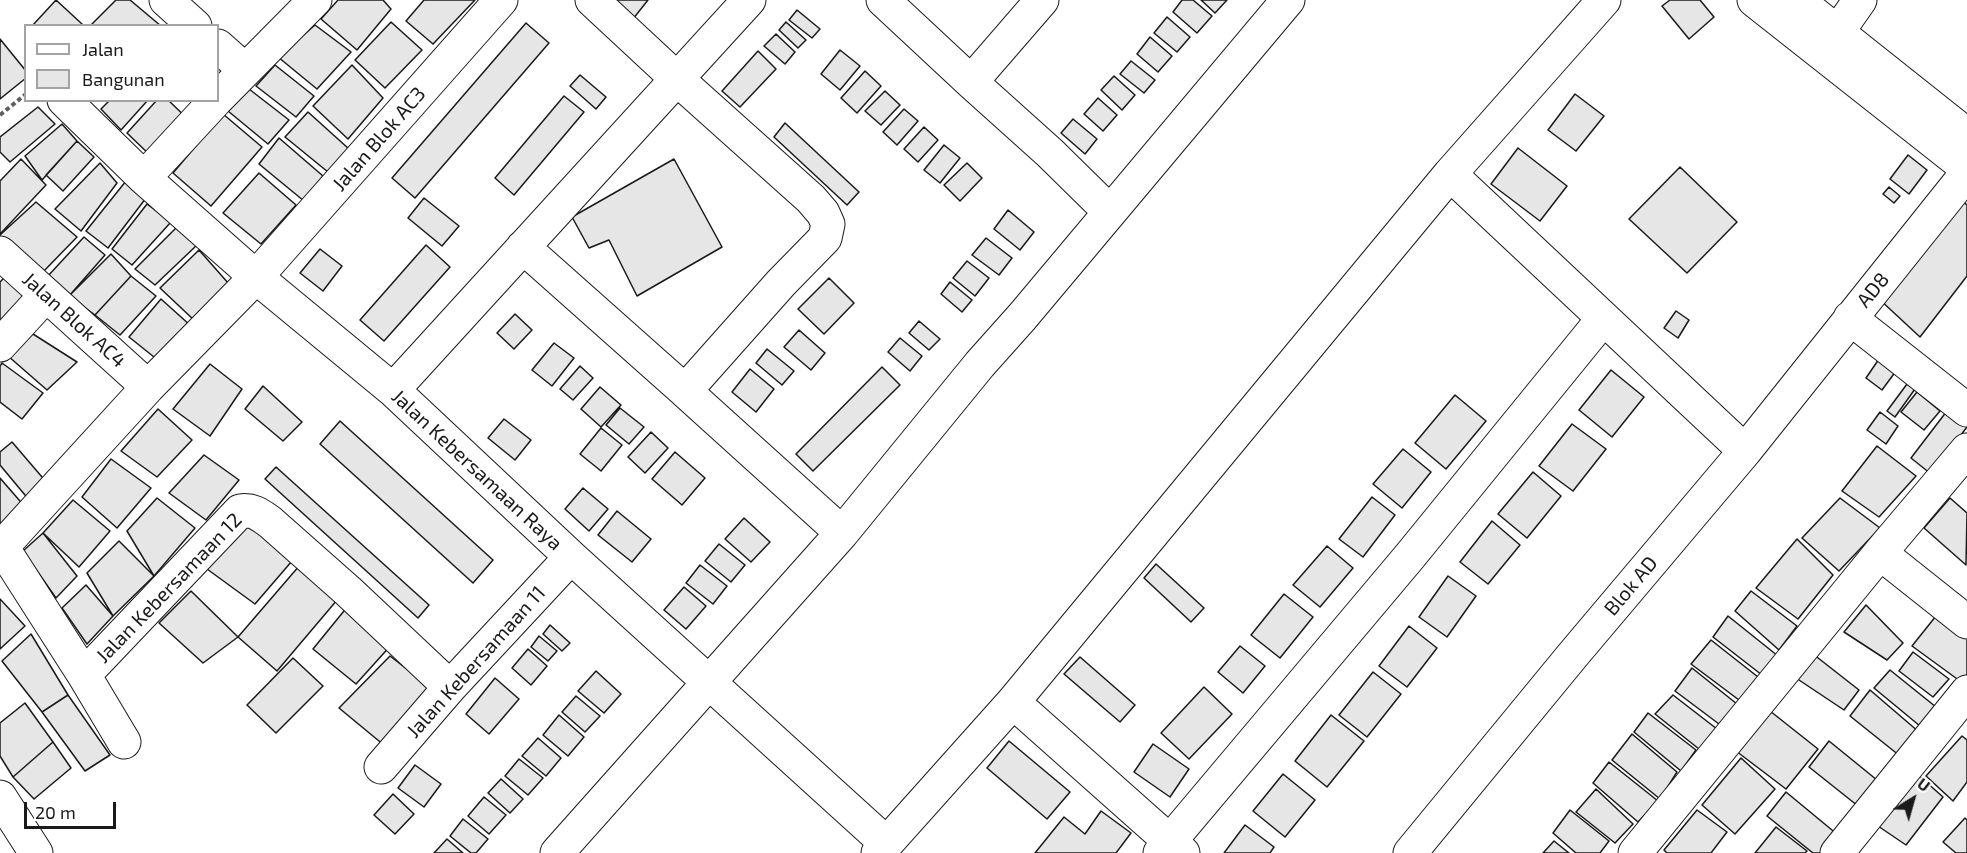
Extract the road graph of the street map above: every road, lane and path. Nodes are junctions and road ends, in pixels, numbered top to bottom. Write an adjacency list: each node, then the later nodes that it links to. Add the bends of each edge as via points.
1 (166, 0): 13 (street)
2 (315, 0): 16 (street)
3 (501, 0): 32 (street, Jalan Blok AC3)
4 (592, 0): 17 (street)
5 (749, 0): 17 (street)
6 (883, 0): 18 (street)
7 (1042, 0): 18 (street)
8 (1288, 0): 29 (street)
9 (1604, 0): 27 (street)
10 (1754, 0): 14 (street)
11 (1797, 0): 14 (street)
12 (1860, 0): 14 (street)
13 (193, 24)
14 (1830, 43): 24 (street); 25 (street)
15 (219, 47): 16 (street)
16 (244, 69): 20 (street)
17 (676, 79): 30 (street); 39 (street, via 811,199 828,224 825,238)
18 (971, 82): 29 (street)
19 (24, 96): 23 (path)
20 (219, 98)
21 (66, 102): 28 (street, Jalan Kebersamaan Raya)
22 (215, 102): 28 (street)
23 (0, 115)
24 (1967, 135)
25 (1967, 168)
26 (1967, 173): 34 (street, AD8)
27 (1450, 174): 35 (street); 52 (street)
28 (144, 178): 32 (street, Jalan Kebersamaan Raya)
29 (1110, 212): 43 (street, via 980,363)
30 (523, 247): 38 (street); 39 (street)
31 (0, 253): 33 (street, Jalan Blok AC4)
32 (256, 277): 37 (street, Jalan Blok AC3); 38 (street, Jalan Kebersamaan Raya)
33 (46, 295): 36 (street); 37 (street, Jalan Blok AC4)
34 (1850, 318): 40 (street, AD8); 42 (street, Blok AD)
35 (1603, 319): 42 (street); 57 (street)
36 (0, 345)
37 (148, 387): 44 (street, Jalan Blok AC3)
38 (393, 390): 46 (street, Jalan Kebersamaan Raya)
39 (685, 391): 43 (street)
40 (1967, 410)
41 (1967, 450): 45 (street)
42 (1745, 451): 60 (street, Blok AD)
43 (842, 533): 49 (street)
44 (1, 548): 48 (street, Jalan Kebersamaan 12)
45 (1880, 553): 47 (street); 61 (street)
46 (571, 557): 49 (street, Jalan Kebersamaan Raya); 50 (street, Jalan Kebersamaan 11)
47 (1967, 622)
48 (84, 675): 50 (street, Jalan Kebersamaan 12, via 240,511 249,510 270,522); 53 (street)
49 (710, 684): 56 (street, Jalan Kebersamaan Raya); 59 (street)
50 (450, 687): 54 (street, Jalan Kebersamaan 11)
51 (1967, 692): 62 (street)
52 (1013, 702): 56 (street); 57 (street)
53 (124, 742)
54 (381, 767)
55 (0, 797): 58 (street)
56 (882, 848)
57 (1171, 849)
58 (36, 853)
59 (557, 853)
60 (1410, 853)
61 (1635, 853)
62 (1837, 853)

